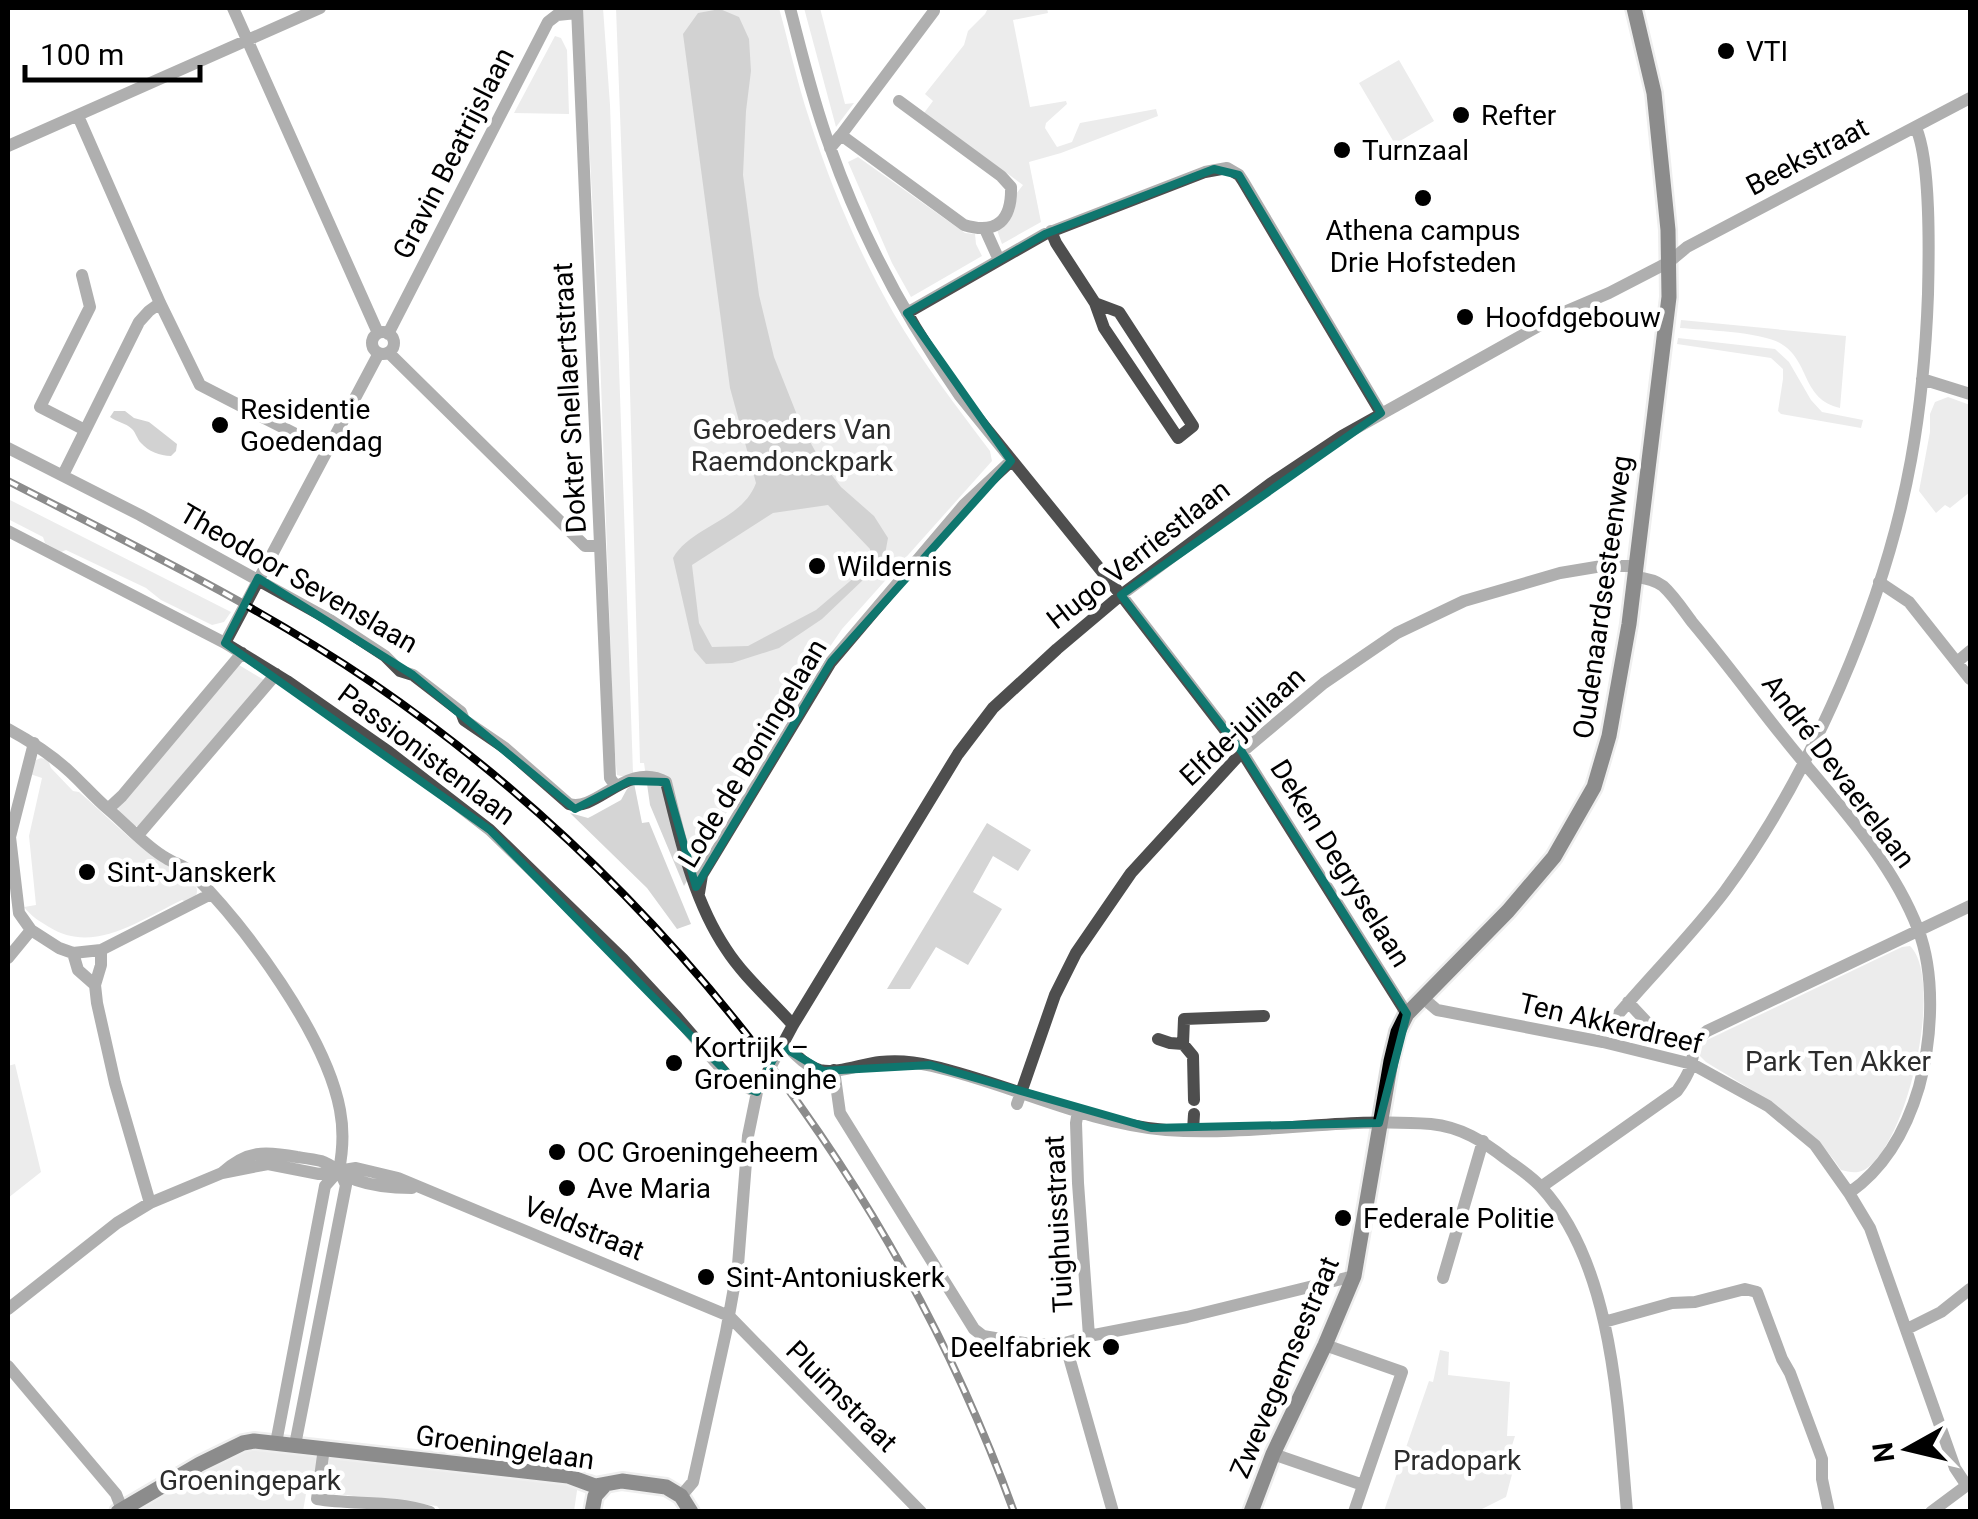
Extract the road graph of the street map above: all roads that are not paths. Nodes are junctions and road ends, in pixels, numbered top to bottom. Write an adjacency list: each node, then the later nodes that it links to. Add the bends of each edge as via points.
1 (232, 8): 7 (street)
2 (320, 8): 7 (street)
3 (790, 8): 14 (street, Deken Degryselaan)
4 (1634, 8): 18 (main road, Oudenaardsesteenweg, via 1654,92)
5 (577, 10): 23 (street, Gravin Beatrijslaan, via 548,22); 34 (street, Dokter Snellaertstraat)
6 (934, 11): 12 (street)
7 (247, 40): 10 (street); 23 (street)
8 (1970, 98): 11 (street, Beekstraat)
9 (899, 101): 15 (street, via 1012,187 1008,214)
10 (78, 116): 13 (street); 21 (street)
11 (1916, 128): 18 (street, Beekstraat); 25 (street, via 1928,226)
12 (841, 135): 14 (street); 15 (street, via 964,225)
13 (8, 146)
14 (830, 148): 22 (street, Deken Degryselaan)
15 (985, 229): 17 (street)
16 (1052, 231): 17 (street); 20 (street); 27 (street, via 1222,167 1232,170)
17 (999, 260): 22 (street)
18 (1669, 262): 27 (street, Hugo Verriestlaan); 35 (main road, Oudenaardsesteenweg)
19 (82, 275): 28 (street, via 90,307 40,407)
20 (1095, 303): 20 (street, via 1104,328 1178,438 1193,426 1119,312)
21 (160, 304): 28 (street, via 140,322); 30 (street, via 200,385)
22 (908, 313): 31 (street, Deken Degryselaan)
23 (383, 334): 24 (street, via 394,344)
24 (384, 353): 30 (street); 34 (street, via 585,546)
25 (1922, 379): 26 (street); 37 (street, via 1910,464)
26 (1970, 394)
27 (1381, 414): 38 (street, Hugo Verriestlaan, via 1270,484)
28 (84, 430): 32 (street)
29 (8, 448): 32 (street, Theodoor Sevenslaan)
30 (327, 450): 36 (street)
31 (1011, 460): 38 (street, Deken Degryselaan); 55 (street, Lode de Boningelaan, via 830,662 702,875)
32 (63, 475): 36 (street, Theodoor Sevenslaan)
33 (8, 532): 39 (street, Passionistenlaan)
34 (600, 546): 50 (street, Dokter Snellaertstraat)
35 (1635, 571): 47 (street, Elfde-julilaan, via 1602,566 1560,573 1464,600 1398,632); 48 (street, André Devaerelaan, via 1662,584); 63 (main road, Oudenaardsesteenweg, via 1609,736 1585,805 1536,879)
36 (258, 578): 39 (street); 50 (street, Theodoor Sevenslaan, via 414,675 569,804 583,805)
37 (1879, 582): 42 (street, via 1909,602); 48 (street)
38 (1121, 596): 47 (street, Deken Degryselaan); 68 (street, Hugo Verriestlaan, via 993,708 969,739)
39 (225, 643): 41 (street, Passionistenlaan)
40 (1970, 652): 42 (street)
41 (242, 653): 43 (street, Passionistenlaan); 51 (street)
42 (1957, 662): 44 (street)
43 (276, 674): 53 (street); 75 (street, Passionistenlaan, via 490,830 623,959 730,1079)
44 (1970, 679)
45 (8, 729): 46 (street)
46 (34, 743): 51 (street); 52 (street)
47 (1242, 752): 65 (street, Deken Degryselaan); 76 (street, Elfde-julilaan, via 1131,873 1076,953)
48 (1804, 762): 58 (street, André Devaerelaan, via 1870,845); 64 (street, via 1725,890)
49 (647, 776): 50 (street, Theodoor Sevenslaan); 55 (street, Lode de Boningelaan, via 666,782)
50 (615, 786)
51 (108, 809): 53 (street)
52 (9, 826): 57 (street, via 19,913)
53 (138, 834): 54 (street)
54 (212, 894): 59 (street); 81 (street, via 282,986 325,1063 343,1131)
55 (698, 895): 68 (street, Lode de Boningelaan, via 726,950)
56 (1970, 906): 58 (street)
57 (31, 930): 60 (street); 61 (street)
58 (1920, 932): 73 (street, via 1707,1031 1694,1045); 83 (street, André Devaerelaan, via 1930,1024 1922,1075 1896,1140)
59 (101, 950): 60 (street); 62 (street)
60 (73, 953): 62 (street, via 78,970)
61 (8, 958)
62 (94, 985): 84 (street)
63 (1423, 998): 65 (main road, Oudenaardsesteenweg); 73 (street, Ten Akkerdreef, via 1436,1010)
64 (1628, 1002): 67 (street); 69 (street)
65 (1407, 1014): 78 (main road, Oudenaardsesteenweg)
66 (1264, 1016): 72 (street, via 1184,1018)
67 (1615, 1018)
68 (792, 1026): 71 (street, Hugo Verriestlaan)
69 (1655, 1031)
70 (1158, 1039): 72 (street)
71 (784, 1043): 74 (street, via 810,1066); 75 (street, Hugo Verriestlaan)
72 (1182, 1044): 79 (street, via 1194,1056)
73 (1692, 1064): 82 (street, via 1676,1091); 83 (street, Ten Akkerdreef, via 1768,1106 1815,1146)
74 (834, 1070): 76 (street, via 930,1065); 95 (street, Tuighuisstraat, via 840,1114 974,1329 1036,1345)
75 (757, 1092): 91 (street, Hugo Verriestlaan)
76 (1019, 1098): 77 (street)
77 (1078, 1111): 79 (street, via 1112,1122); 94 (street, Tuighuisstraat)
78 (1379, 1123): 79 (street); 80 (street, via 1433,1124); 85 (main road, Zwevegemsestraat)
79 (1193, 1130)
80 (1483, 1141): 82 (street); 86 (street)
81 (339, 1170): 84 (street, Veldstraat, via 319,1174 263,1164); 88 (street, via 325,1186); 89 (street, via 346,1185); 91 (street, Veldstraat, via 398,1178)
82 (1541, 1187): 92 (street, via 1582,1253)
83 (1849, 1193): 93 (street, Ten Akkerdreef, via 1870,1228)
84 (150, 1203): 90 (street, Veldstraat)
85 (1354, 1276): 94 (street); 96 (main road, Zwevegemsestraat)
86 (1443, 1278)
87 (1970, 1288): 93 (street)
88 (302, 1302): 89 (street); 98 (street)
89 (322, 1305): 99 (street)
90 (8, 1309)
91 (729, 1316): 105 (street, Hugo Verriestlaan, via 693,1482); 110 (street, Pluimstraat)
92 (1604, 1322): 114 (street); 115 (street, via 1745,1289 1756,1292 1822,1459)
93 (1907, 1329): 102 (street, Ten Akkerdreef, via 1955,1468)
94 (1089, 1336): 95 (street, Tuighuisstraat)
95 (1065, 1343): 111 (street)
96 (1326, 1345): 101 (main road, Zwevegemsestraat); 103 (street, via 1402,1372)
97 (8, 1366): 106 (street, via 116,1494)
98 (276, 1443): 99 (main road, Groeningelaan); 106 (main road, Groeningelaan, via 244,1443)
99 (295, 1445): 100 (main road, Groeningelaan)
100 (324, 1448): 104 (main road, Groeningelaan, via 568,1476); 107 (street, via 317,1500)
101 (1273, 1454): 103 (street); 112 (main road, Zwevegemsestraat)
102 (1969, 1484): 116 (street)
103 (1363, 1485): 113 (street)
104 (604, 1486): 105 (main road, Groeningelaan, via 622,1481); 108 (main road)
105 (679, 1494): 109 (main road)
106 (121, 1511)
107 (430, 1512)
108 (592, 1512)
109 (691, 1512)
110 (921, 1512)
111 (1113, 1512)
112 (1251, 1512)
113 (1354, 1512)
114 (1628, 1512)
115 (1830, 1512)
116 (1931, 1512)

